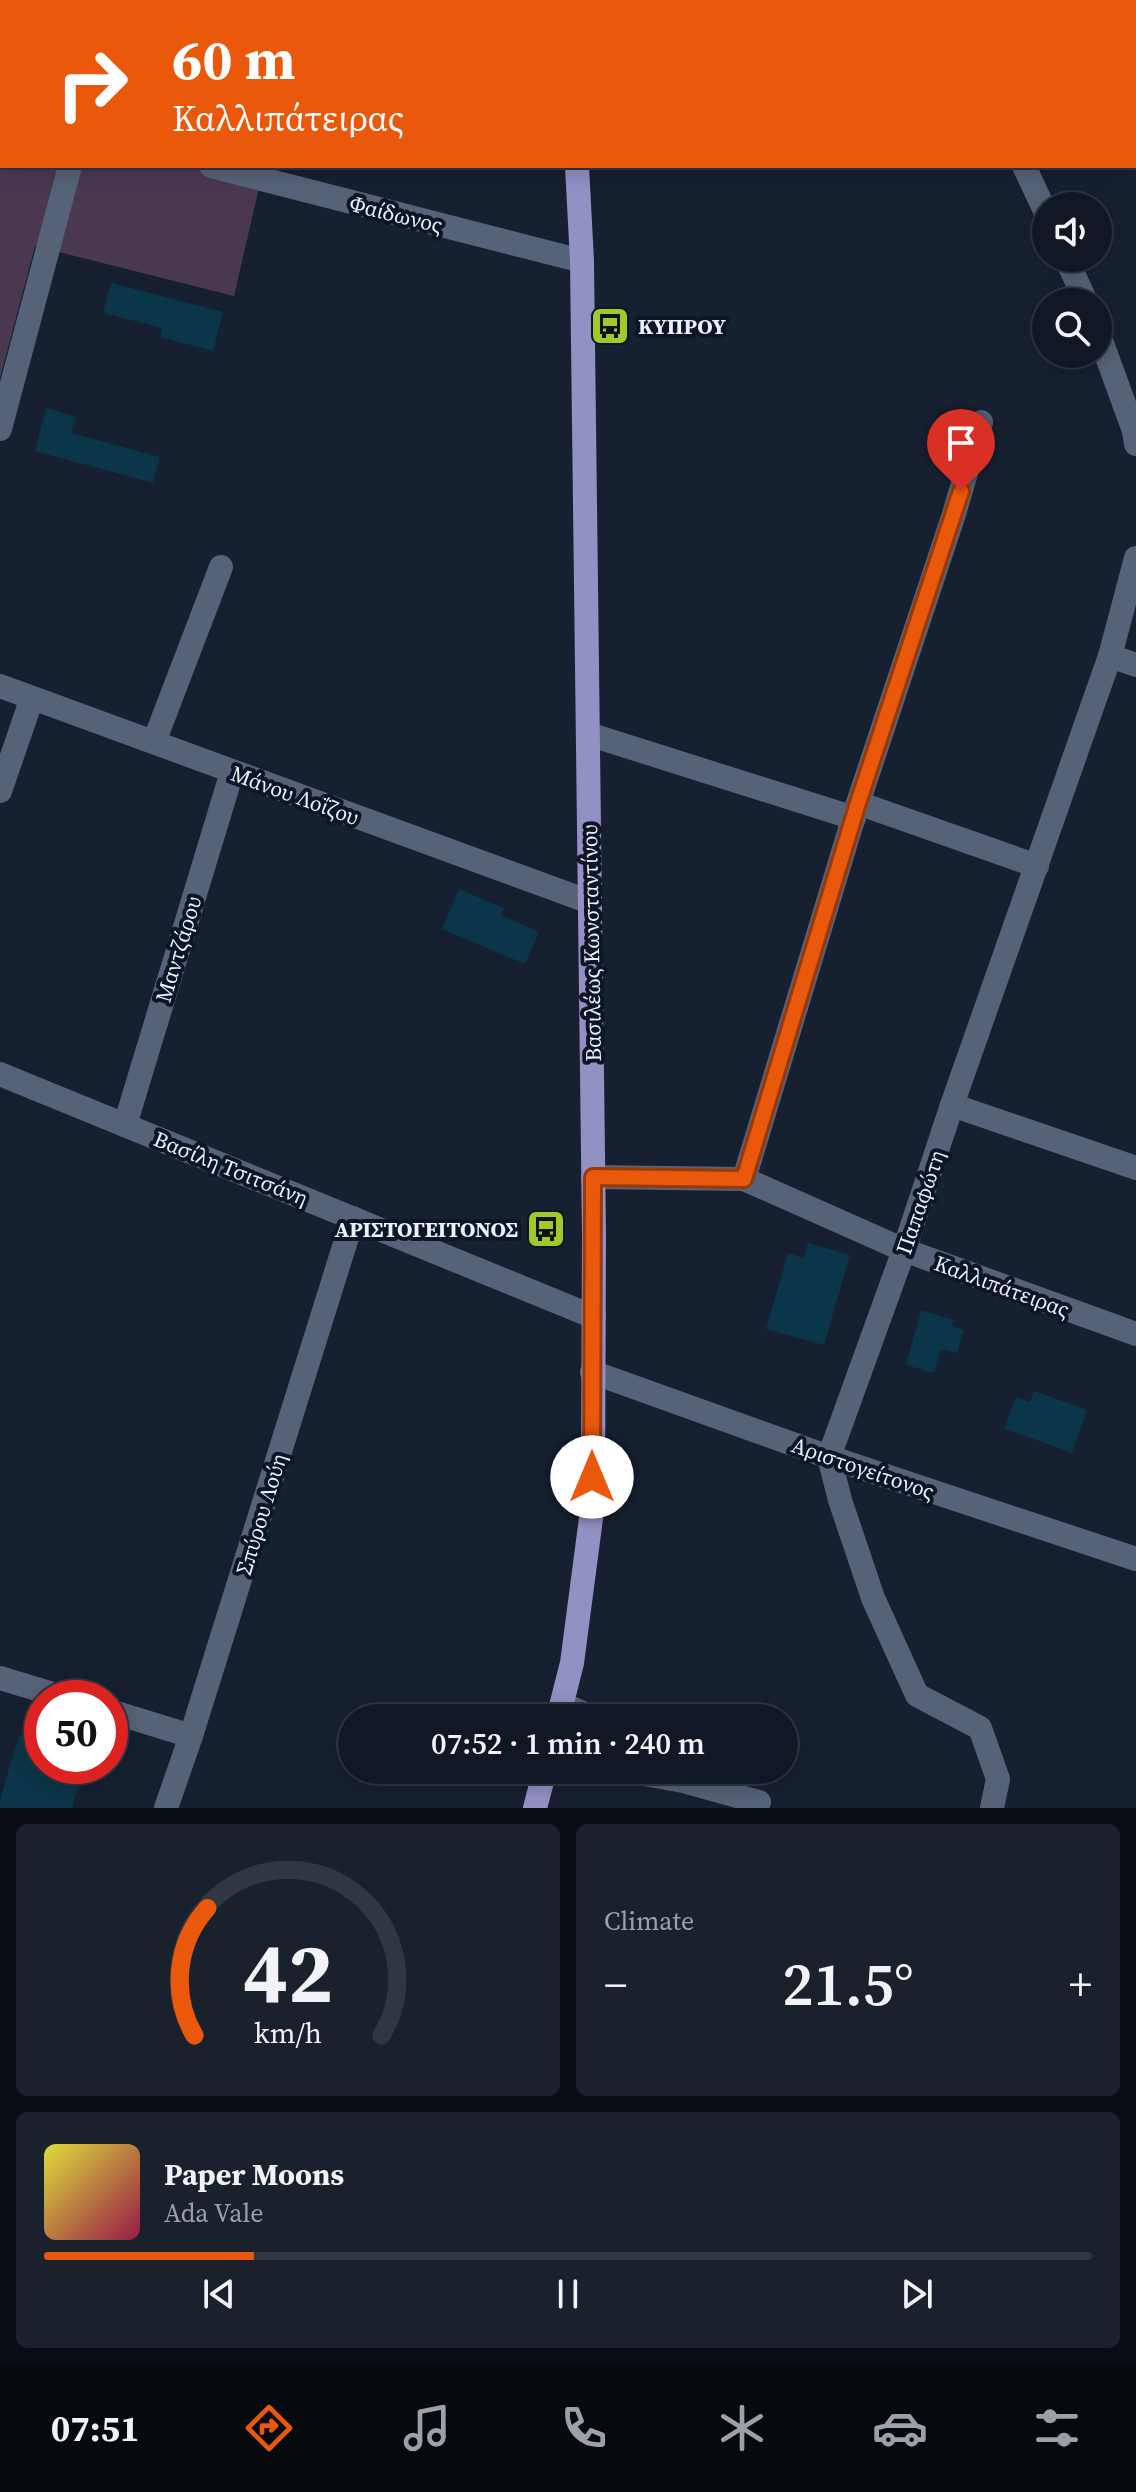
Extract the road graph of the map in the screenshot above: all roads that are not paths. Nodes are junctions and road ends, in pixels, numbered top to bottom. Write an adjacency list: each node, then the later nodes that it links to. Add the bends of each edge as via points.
1 (69, 168): 9 (street)
2 (219, 168): 6 (street, Φαίδωνος)
3 (577, 168): 6 (main road, Βασιλέως Κωνσταντίνου)
4 (1025, 168): 5 (street)
5 (1036, 192)
6 (582, 261): 17 (main road, Βασιλέως Κωνσταντίνου)
7 (1111, 368): 10 (street)
8 (981, 422): 21 (street)
9 (0, 429)
10 (1135, 436)
11 (1136, 558): 13 (street, Παπαφώτη)
12 (221, 567): 18 (street)
13 (1110, 656): 14 (street); 22 (street, Παπαφώτη)
14 (1136, 665)
15 (0, 686): 16 (street, Μάνου Λοΐζου)
16 (32, 698): 18 (street, Μάνου Λοΐζου); 20 (street)
17 (588, 734): 21 (street); 23 (main road, Βασιλέως Κωνσταντίνου)
18 (154, 742): 19 (street, Μάνου Λοΐζου)
19 (232, 772): 23 (street, Μάνου Λοΐζου); 26 (street, Μαντζάρου)
20 (0, 791)
21 (856, 811): 22 (street); 29 (street)
22 (1037, 866): 25 (street, Παπαφώτη)
23 (590, 902): 28 (main road, Βασιλέως Κωνσταντίνου)
24 (0, 1074): 26 (street, Βασίλη Τσιτσάνη)
25 (952, 1105): 27 (street); 31 (street, Παπαφώτη)
26 (125, 1125): 30 (street, Βασίλη Τσιτσάνη)
27 (1136, 1168)
28 (593, 1177): 29 (street, Καλλιπάτειρας); 32 (main road, Βασιλέως Κωνσταντίνου)
29 (744, 1179): 31 (street, Καλλιπάτειρας)
30 (353, 1218): 32 (street, Βασίλη Τσιτσάνη); 41 (street, Σπύρου Λούη)
31 (904, 1250): 33 (street, Καλλιπάτειρας); 35 (street, Παπαφώτη)
32 (594, 1317): 34 (main road, Βασιλέως Κωνσταντίνου)
33 (1136, 1334)
34 (592, 1372): 35 (street, Αριστογείτονος); 39 (main road, Βασιλέως Κωνσταντίνου, via 593,1503)
35 (829, 1457): 36 (street, Αριστογείτονος); 47 (street, via 873,1598 917,1695 980,1728 998,1779)
36 (1136, 1559)
37 (2, 1683): 38 (street)
38 (24, 1688)
39 (562, 1704)
40 (128, 1717): 41 (street)
41 (191, 1736): 45 (street, Σπύρου Λούη)
42 (541, 1784): 46 (main road)
43 (694, 1784): 44 (street)
44 (759, 1802)
45 (166, 1808)
46 (535, 1808)
47 (992, 1808)

